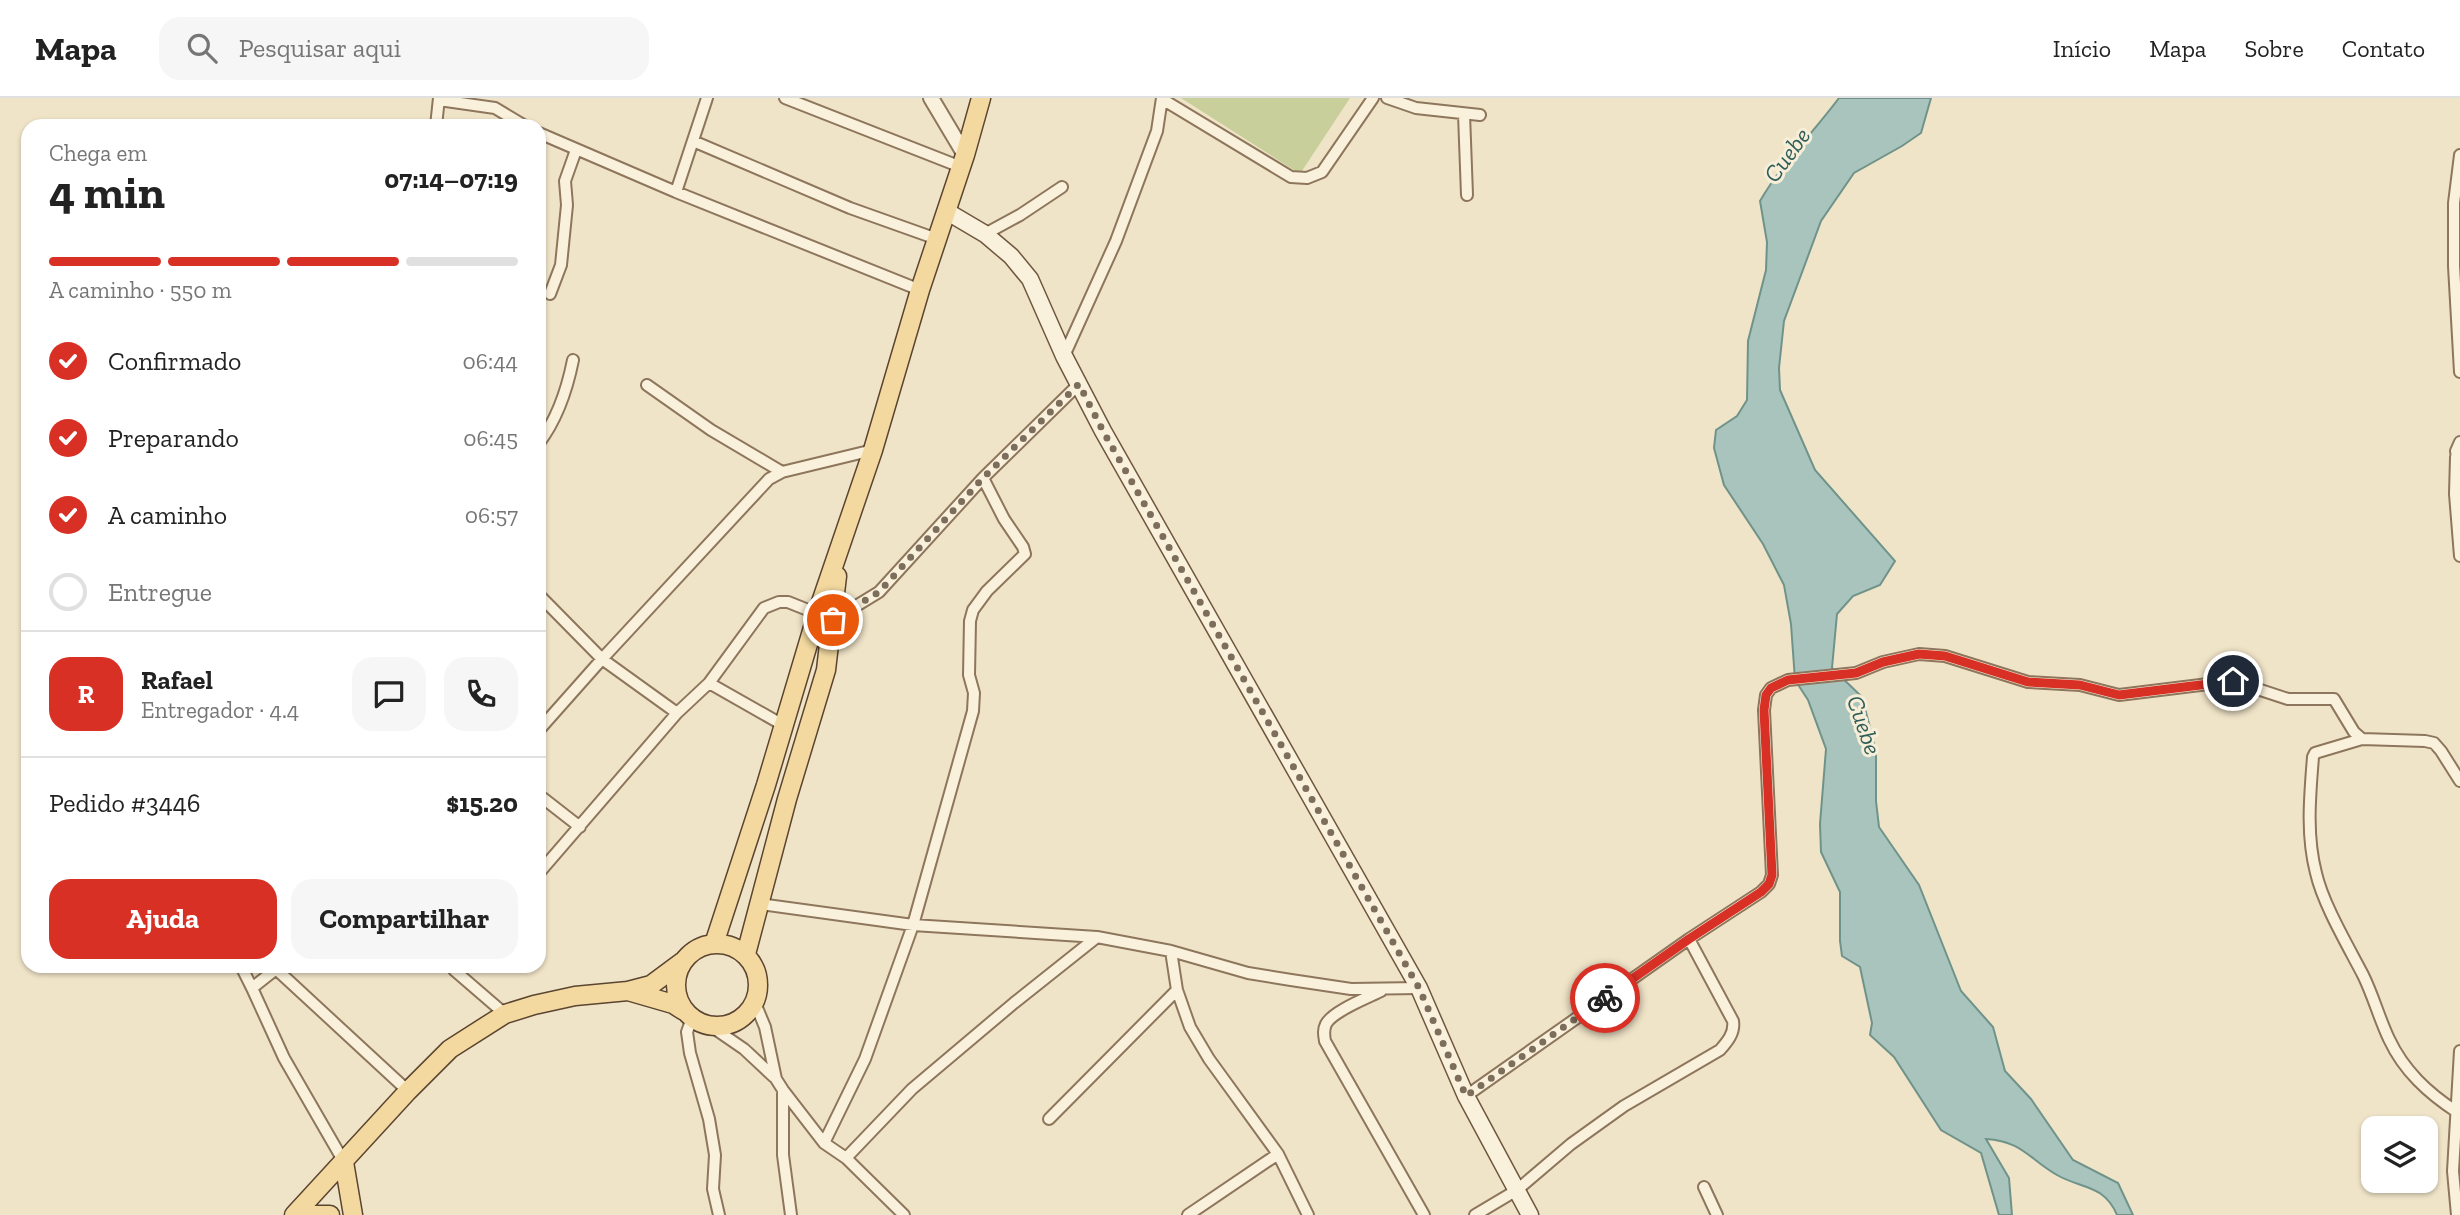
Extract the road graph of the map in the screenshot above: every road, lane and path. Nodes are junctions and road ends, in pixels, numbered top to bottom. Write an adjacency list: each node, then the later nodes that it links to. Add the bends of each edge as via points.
1 (707, 98): 14 (street)
2 (785, 98): 17 (street)
3 (931, 98): 17 (street)
4 (981, 98): 17 (main road)
5 (1162, 98): 6 (street, via 1292,177 1307,178 1322,172); 26 (street, via 1157,131 1116,241)
6 (1373, 98)
7 (1387, 98): 9 (street, via 1416,108)
8 (439, 99): 11 (street); 12 (street, via 495,108)
9 (1464, 114): 10 (street); 20 (street)
10 (1480, 115)
11 (437, 119)
12 (513, 119)
13 (546, 136): 15 (street)
14 (693, 141): 19 (street); 23 (street, via 850,208)
15 (576, 150): 19 (street); 25 (street, via 565,181 562,265)
16 (2460, 155): 28 (street, via 2454,266)
17 (963, 161): 21 (main road)
18 (1062, 187): 22 (street)
19 (676, 191): 24 (street)
20 (1467, 195)
21 (946, 211): 22 (main road); 23 (main road)
22 (985, 234): 26 (main road, via 1030,279)
23 (937, 239): 24 (main road)
24 (920, 290): 33 (main road)
25 (550, 295)
26 (1064, 356): 29 (main road)
27 (573, 360): 31 (street, via 568,389)
28 (2460, 372)
29 (1079, 384): 36 (street); 64 (main road)
30 (647, 385): 35 (street)
31 (546, 432)
32 (2460, 442): 34 (street)
33 (873, 450): 35 (street); 40 (main road, via 839,551)
34 (2458, 461): 37 (street)
35 (782, 472): 41 (street, via 769,479)
36 (983, 478): 40 (street, via 879,592); 52 (street, via 1025,554 973,610 969,675 974,711)
37 (2458, 492): 38 (street)
38 (2460, 556)
39 (546, 602): 41 (street)
40 (825, 617): 42 (street, via 788,603 764,608); 45 (main road); 51 (main road, via 826,670)
41 (602, 659): 43 (street); 44 (street)
42 (709, 683): 43 (street); 45 (street)
43 (677, 713): 49 (street)
44 (546, 722)
45 (783, 725): 55 (main road)
46 (2361, 739): 47 (street, via 2434,743); 54 (street, via 2334,699 2288,699 2233,681 2119,695 2080,685 2028,682 1945,656 1919,654 1856,673 1788,680 1771,688 1764,710 1769,884); 77 (street, via 2313,757 2309,808 2316,876 2390,1041 2417,1081)
47 (2460, 781)
48 (546, 800): 49 (street)
49 (580, 827): 50 (street)
50 (546, 865)
51 (760, 904): 52 (street); 57 (main road)
52 (913, 925): 53 (street); 79 (street, via 864,1059)
53 (1097, 937): 56 (street); 81 (street, via 912,1088)
54 (1689, 939): 76 (street); 84 (street, via 1733,1021 1728,1041 1624,1106)
55 (714, 944): 57 (main road); 58 (main road)
56 (1171, 951): 65 (street, via 1280,978); 66 (street)
57 (746, 954): 68 (main road, via 759,977)
58 (682, 962): 67 (main road, via 651,985); 70 (main road, via 676,978 677,995)
59 (245, 973): 63 (street)
60 (270, 973): 63 (street)
61 (283, 973): 75 (street)
62 (460, 973): 69 (street)
63 (252, 988): 82 (street, via 284,1058)
64 (1419, 988): 65 (street); 76 (main road)
65 (1384, 989): 94 (street, via 1327,1022 1325,1041)
66 (1177, 990): 78 (street); 80 (street, via 1190,1027 1209,1059)
67 (628, 991): 69 (main road, via 575,996); 70 (main road, via 673,1004)
68 (755, 1003): 71 (main road, via 738,1021); 73 (street)
69 (505, 1014): 75 (main road, via 450,1049)
70 (688, 1014): 71 (main road); 89 (street, via 690,1053 715,1155 713,1189)
71 (712, 1027): 73 (street)
72 (2460, 1051): 77 (street)
73 (776, 1079): 74 (street)
74 (783, 1090): 79 (street); 90 (street, via 783,1155)
75 (408, 1091): 82 (main road)
76 (1466, 1096): 84 (main road)
77 (2457, 1112): 98 (street, via 2453,1171)
78 (1049, 1119)
79 (824, 1143): 81 (street)
80 (1278, 1154): 92 (street); 93 (street)
81 (846, 1158): 91 (street)
82 (344, 1162): 85 (main road); 88 (main road)
83 (1704, 1187): 97 (street)
84 (1517, 1191): 95 (street); 96 (main road)
85 (294, 1215)
86 (304, 1215): 87 (main road)
87 (330, 1215)
88 (353, 1215)
89 (719, 1215)
90 (790, 1215)
91 (904, 1215)
92 (1188, 1215)
93 (1308, 1215)
94 (1424, 1215)
95 (1475, 1215)
96 (1530, 1215)
97 (1717, 1215)
98 (2457, 1215)

